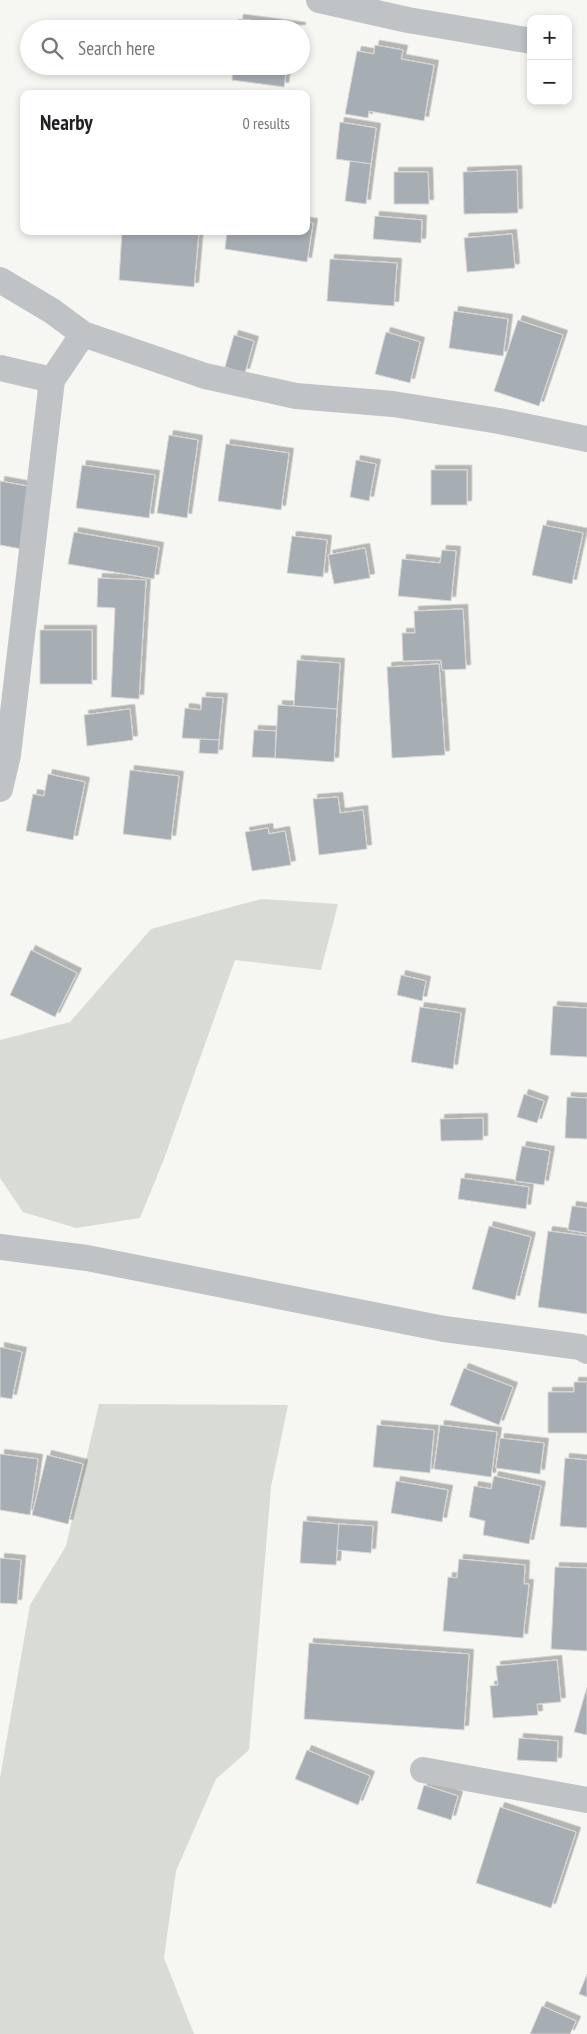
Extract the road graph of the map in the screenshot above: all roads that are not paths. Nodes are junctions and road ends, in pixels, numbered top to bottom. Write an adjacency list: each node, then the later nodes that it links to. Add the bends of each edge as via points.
1 (319, 0): 2 (street, via 408,20)
2 (526, 40)
3 (0, 280): 4 (street, via 52,310)
4 (83, 334): 6 (street); 7 (street, via 205,376 296,396 393,404)
5 (0, 368): 6 (street)
6 (52, 380): 8 (street, via 8,755)
7 (587, 439)
8 (0, 789)
9 (0, 1247): 10 (street, via 87,1258 435,1327 580,1347)
10 (587, 1352)
11 (422, 1770): 12 (street)
12 (587, 1800)

